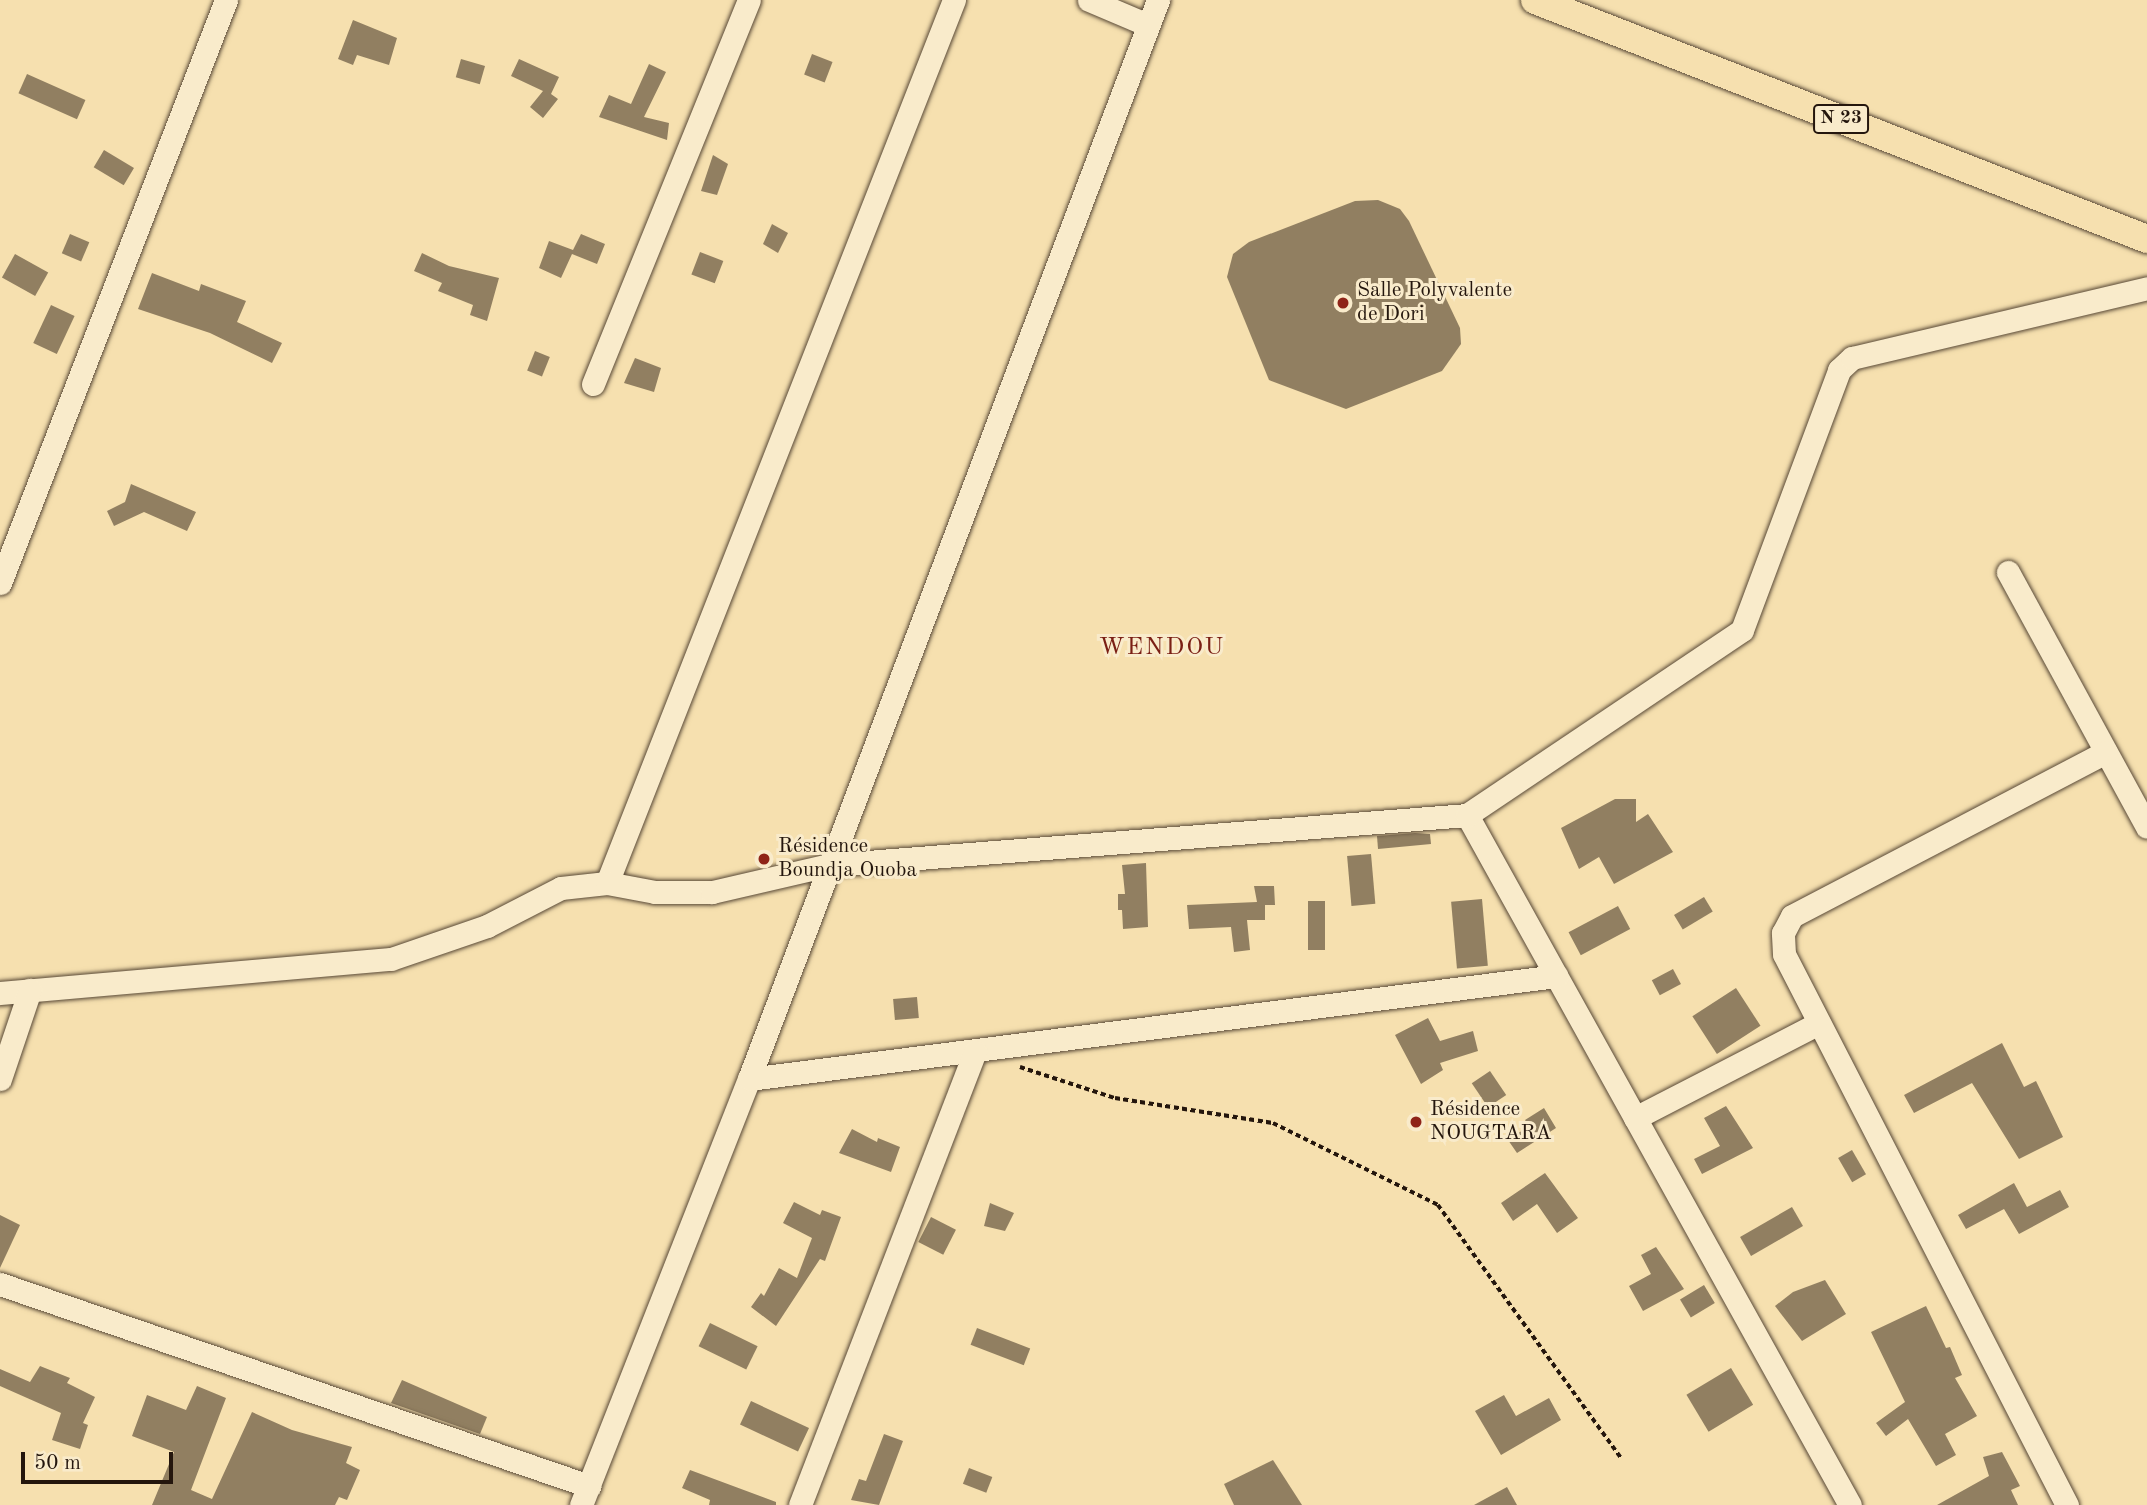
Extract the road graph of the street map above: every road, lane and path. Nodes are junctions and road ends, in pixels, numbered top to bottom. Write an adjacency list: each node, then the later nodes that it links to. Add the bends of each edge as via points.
1 (226, 0): 12 (street)
2 (749, 0): 10 (street)
3 (954, 0): 17 (street)
4 (1089, 0): 7 (street)
5 (1158, 0): 7 (street)
6 (1535, 0): 8 (main road, N 23)
7 (1148, 24): 16 (street)
8 (2147, 239)
9 (2147, 288): 14 (street, via 1852,358 1839,370 1742,630)
10 (593, 384)
11 (2008, 572): 13 (street)
12 (0, 583)
13 (2106, 752): 15 (street); 21 (street, via 1792,916 1783,933 1784,954)
14 (1466, 815): 16 (street); 18 (street)
15 (2147, 827)
16 (830, 865): 17 (street, via 712,892 655,892); 25 (street)
17 (607, 883): 19 (street, via 561,888 487,926 391,959)
18 (1556, 975): 22 (street); 26 (street)
19 (30, 990): 20 (street); 24 (street)
20 (0, 993)
21 (1819, 1023): 26 (street); 32 (street)
22 (975, 1052): 25 (street); 30 (street)
23 (1013, 1064): 28 (path, via 1115,1098 1273,1123 1438,1205)
24 (0, 1079)
25 (750, 1079): 29 (street)
26 (1635, 1118): 31 (street)
27 (0, 1284): 29 (street)
28 (1621, 1458)
29 (585, 1495)
30 (800, 1505)
31 (1850, 1505)
32 (2067, 1505)

